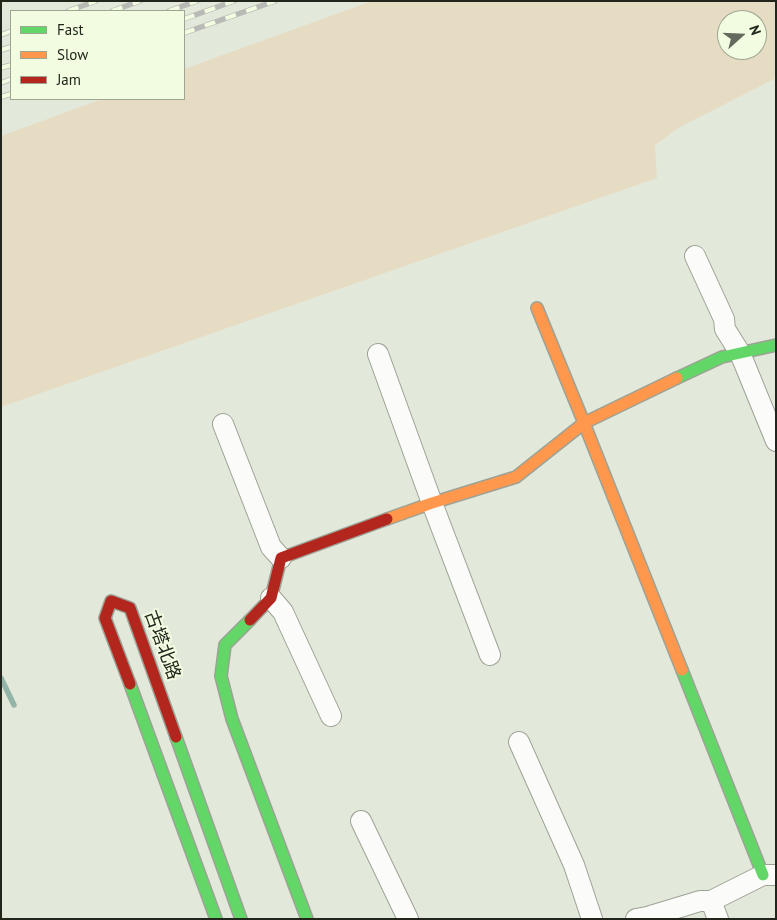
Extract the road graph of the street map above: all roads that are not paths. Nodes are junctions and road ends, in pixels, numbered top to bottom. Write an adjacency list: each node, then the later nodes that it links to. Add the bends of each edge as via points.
1 (696, 256): 4 (street, via 724,319 725,329)
2 (537, 308): 6 (street)
3 (776, 345): 4 (street)
4 (740, 353): 6 (street, via 722,357); 8 (street)
5 (378, 354): 9 (street)
6 (584, 423): 9 (street, via 516,477); 16 (street)
7 (222, 424): 10 (street, via 271,547)
8 (776, 441)
9 (432, 503): 10 (street); 12 (street)
10 (281, 558): 11 (street)
11 (271, 598): 13 (street, via 283,612); 20 (street, via 225,645 221,676 232,719)
12 (490, 655)
13 (331, 716)
14 (519, 742): 22 (street, via 574,864)
15 (361, 821): 21 (street)
16 (770, 875): 17 (street)
17 (715, 910): 23 (street, via 700,901)
18 (216, 919): 19 (street, 古塔北路, via 106,618 111,601 130,608)
19 (241, 919)
20 (307, 919)
21 (408, 919)
22 (592, 919)
23 (636, 919)

